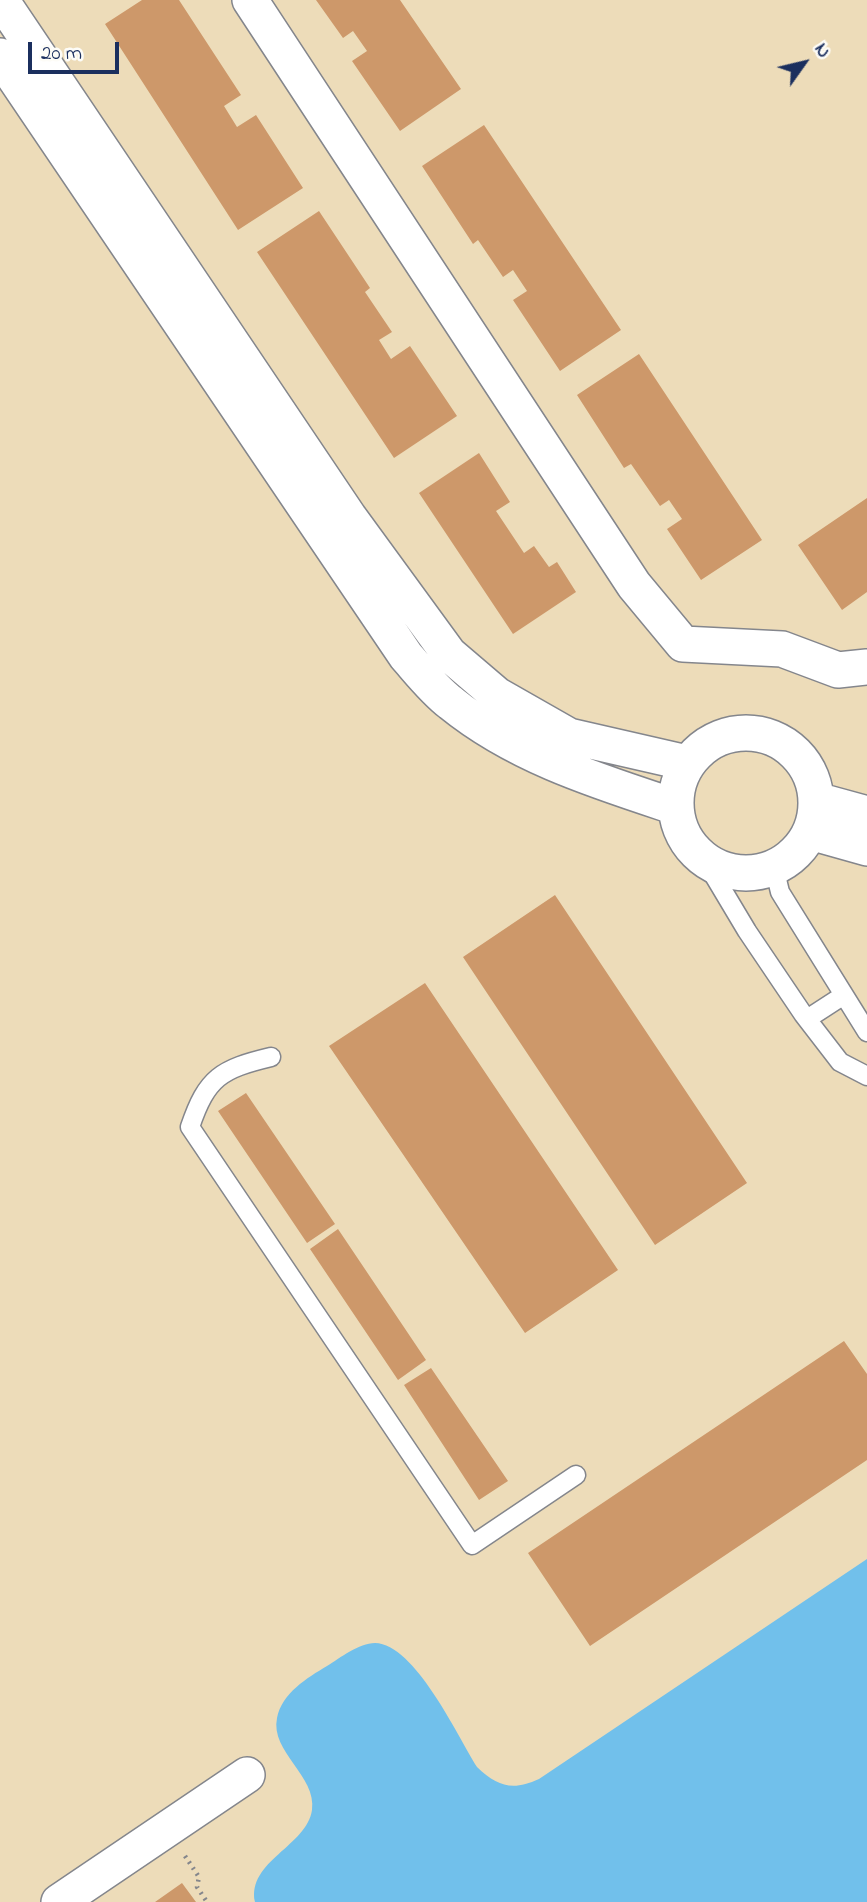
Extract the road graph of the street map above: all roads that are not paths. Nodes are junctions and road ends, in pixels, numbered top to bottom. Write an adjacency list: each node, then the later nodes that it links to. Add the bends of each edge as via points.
1 (1, 0): 5 (street, via 342,506 449,654 497,695 569,736)
2 (250, 0): 4 (street, via 634,585 683,644 782,649 838,670)
3 (0, 56): 6 (street, via 406,656 450,702 504,740 583,776)
4 (867, 667)
5 (687, 764): 6 (street); 8 (street, via 717,738 755,733 774,738 804,763 812,781)
6 (676, 807): 10 (street, via 680,827)
7 (867, 814): 8 (street)
8 (813, 816): 9 (street); 11 (street, via 789,859)
9 (867, 848)
10 (704, 859): 11 (street, via 738,873); 13 (lane)
11 (774, 867): 12 (lane, via 780,892)
12 (844, 995): 13 (lane); 14 (lane)
13 (807, 1019): 16 (lane, via 840,1062)
14 (867, 1032)
15 (271, 1056): 17 (lane, via 234,1066 201,1094 190,1127 472,1545)
16 (867, 1076)
17 (576, 1475)
18 (247, 1775): 19 (street)
19 (59, 1902)

